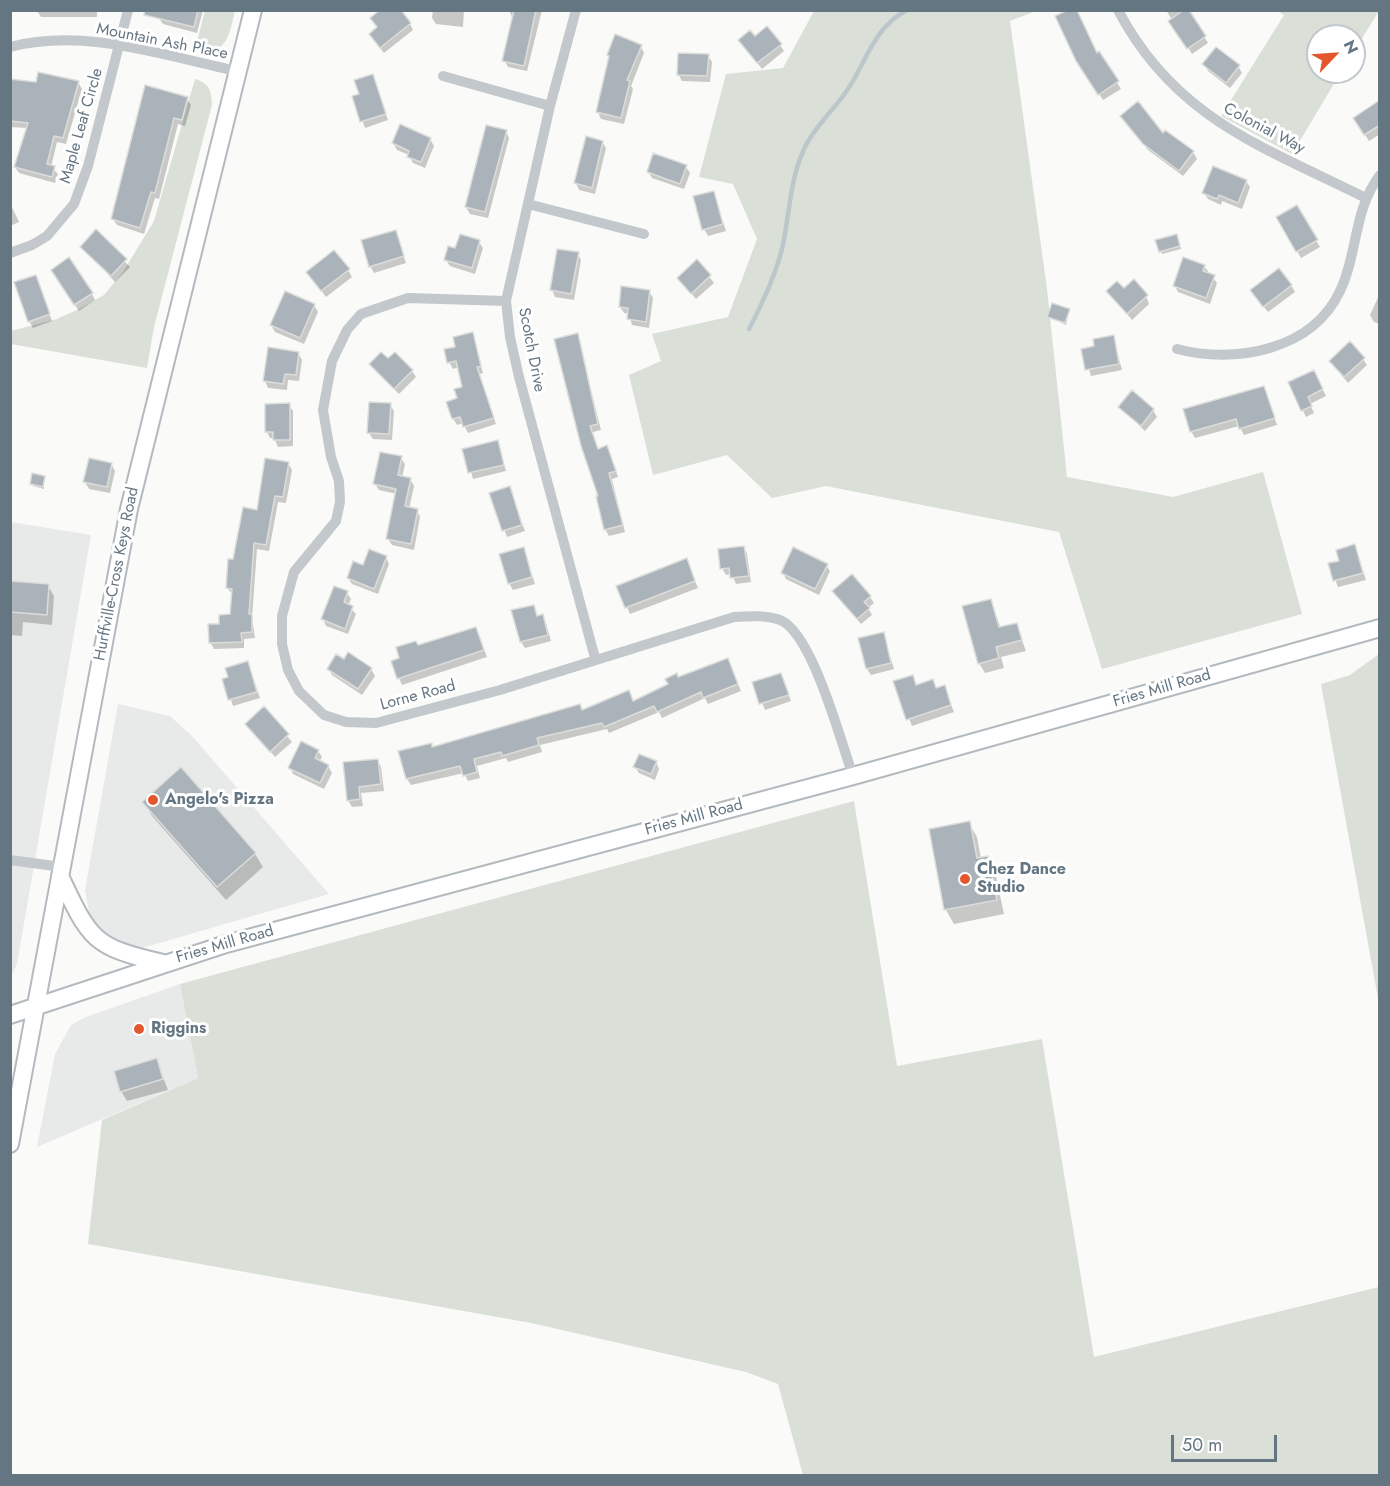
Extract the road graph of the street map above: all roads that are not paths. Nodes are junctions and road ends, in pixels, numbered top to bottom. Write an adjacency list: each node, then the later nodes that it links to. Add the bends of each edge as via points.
1 (128, 10): 6 (street, Maple Leaf Circle)
2 (254, 10): 7 (main road, Hurffville-Cross Keys Road)
3 (576, 10): 9 (street, Scotch Drive)
4 (1118, 10): 11 (street, Colonial Way, via 1154,66 1202,111 1231,131)
5 (12, 44): 6 (street, Mountain Ash Place, via 75,41)
6 (119, 46): 7 (street, Mountain Ash Place); 14 (street, Maple Leaf Circle, via 88,166 74,204 46,236)
7 (237, 72): 21 (main road, Hurffville-Cross Keys Road, via 129,509)
8 (443, 76): 9 (street)
9 (550, 106): 12 (street, Scotch Drive)
10 (1380, 175): 11 (street)
11 (1366, 198): 16 (street, via 1340,291 1318,321 1288,340 1252,353 1212,356)
12 (528, 204): 13 (street); 15 (street, Scotch Drive)
13 (644, 234)
14 (10, 253)
15 (506, 301): 18 (street, Scotch Drive, via 519,377); 18 (street, Lorne Road, via 408,298 361,314 347,330 332,361 323,410 340,502 336,521 294,572 286,593 282,644 288,670 299,691 324,715 346,722 376,723 500,690)
16 (1177, 349)
17 (1380, 628): 19 (main road, Fries Mill Road)
18 (595, 658): 19 (street, Lorne Road, via 734,616 782,620 798,635 813,660)
19 (853, 776): 22 (main road, Fries Mill Road)
20 (12, 860): 21 (street)
21 (61, 872): 22 (main road, via 82,921 94,938 123,954); 23 (main road, Hurffville-Cross Keys Road)
22 (164, 964): 23 (main road, Fries Mill Road)
23 (37, 1005): 24 (main road, Fries Mill Road); 26 (main road, Hurffville-Cross Keys Road)
24 (10, 1015)
25 (10, 1106): 26 (main road)
26 (14, 1125): 27 (main road, Hurffville-Cross Keys Road)
27 (10, 1144)

